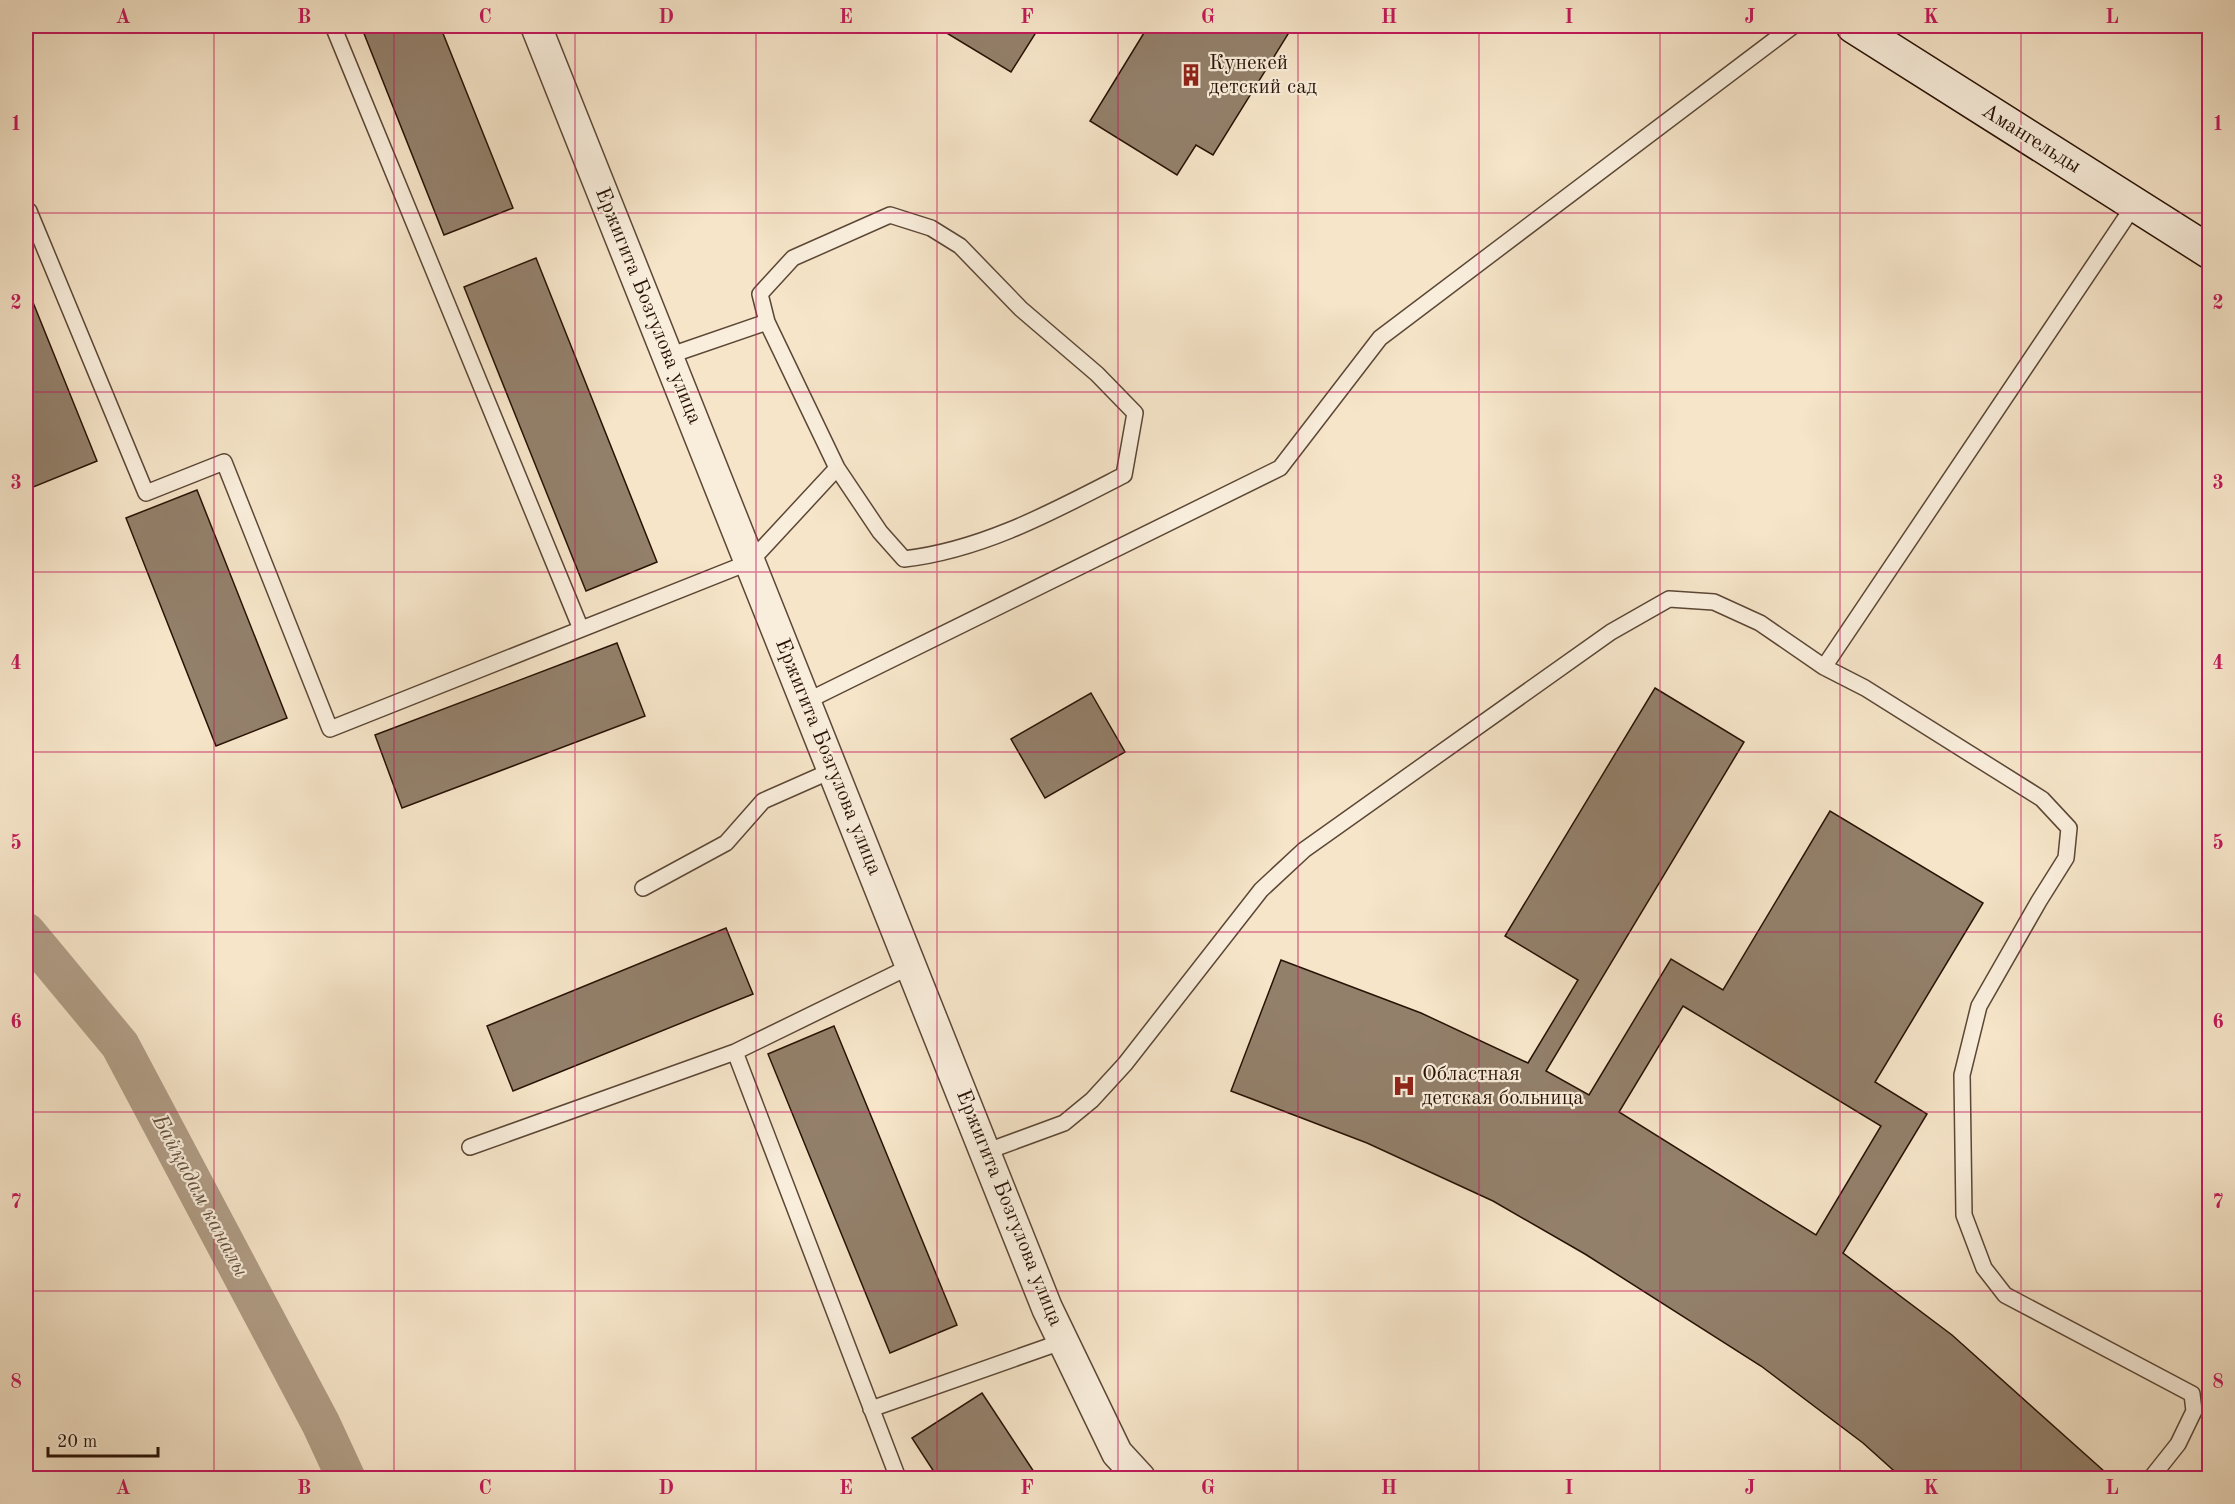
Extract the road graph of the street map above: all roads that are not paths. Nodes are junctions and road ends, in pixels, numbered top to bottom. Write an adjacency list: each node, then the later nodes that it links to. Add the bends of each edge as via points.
1 (333, 26): 12 (lane)
2 (536, 26): 9 (street, Ержигита Бозгулова улица)
3 (1793, 26): 14 (lane, via 1380,338 1280,468)
4 (1854, 26): 5 (main road, Амангельды)
5 (2135, 204): 7 (main road, Амангельды); 13 (lane)
6 (26, 213): 12 (lane, via 29,211 146,493 224,462 330,729)
7 (2210, 252)
8 (767, 322): 9 (lane); 10 (lane); 10 (lane, via 760,294 793,258 890,215 931,228 960,246 1021,309 1097,374 1135,413 1124,475 1023,526 932,556 904,559 880,532)
9 (668, 356): 11 (street, Ержигита Бозгулова улица)
10 (837, 468): 11 (lane)
11 (750, 562): 12 (lane); 14 (street, Ержигита Бозгулова улица)
12 (581, 629)
13 (1824, 667): 20 (lane, via 1760,623 1714,602 1669,599 1611,632 1304,850 1261,890 1125,1064 1092,1100 1064,1123); 25 (lane, via 1865,688 2042,799 2068,828 2066,858 1979,1006 1962,1075 1964,1215 1984,1268 2005,1295 2192,1394 2194,1411 2178,1444)
14 (805, 702): 15 (street, Ержигита Бозгулова улица)
15 (833, 770): 16 (lane, via 763,801 726,843); 17 (street, Ержигита Бозгулова улица)
16 (643, 888)
17 (911, 966): 18 (lane); 20 (street, Ержигита Бозгулова улица)
18 (735, 1052): 19 (lane); 22 (lane)
19 (470, 1147)
20 (985, 1152): 21 (street, Ержигита Бозгулова улица)
21 (1064, 1341): 22 (lane); 24 (street, Ержигита Бозгулова улица, via 1118,1453)
22 (871, 1409): 23 (lane)
23 (898, 1479)
24 (1140, 1479)
25 (2151, 1479)

